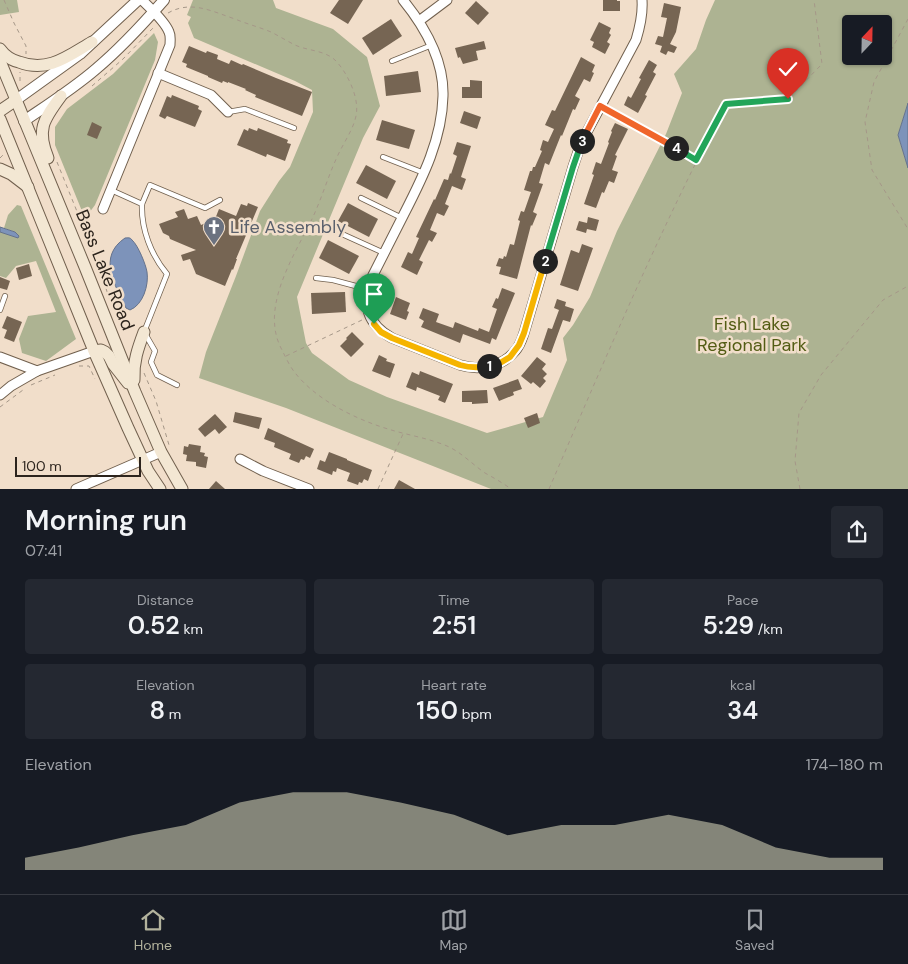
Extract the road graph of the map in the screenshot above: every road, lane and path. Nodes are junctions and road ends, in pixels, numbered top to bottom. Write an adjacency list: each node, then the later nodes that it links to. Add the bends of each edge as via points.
1 (4, 0): 17 (path, via 26,46)
2 (140, 0): 10 (street); 14 (street)
3 (164, 0): 10 (street)
4 (403, 0): 13 (street)
5 (447, 0): 13 (street)
6 (642, 0): 23 (street, via 636,40)
7 (814, 0): 32 (path, via 822,64 788,99 726,104)
8 (177, 5): 11 (path)
9 (207, 7): 55 (path, via 270,31 295,45 330,56 346,75 356,104 352,130 292,257 278,295 275,324 278,342)
10 (154, 12): 20 (street, via 170,33 170,45); 21 (street, via 104,62)
11 (167, 14)
12 (908, 19): 42 (path, via 874,82 865,122 872,170)
13 (419, 21): 15 (street)
14 (92, 42): 16 (main road, via 42,66 15,61); 22 (street)
15 (432, 45): 19 (lane); 34 (street, via 443,95 438,132)
16 (0, 49)
17 (24, 59)
18 (0, 61): 22 (main road, Bass Lake Road)
19 (392, 61)
20 (158, 73): 25 (street, via 211,95); 36 (street)
21 (61, 96): 27 (street); 46 (main road, via 47,114 42,128 44,148 82,242)
22 (16, 100): 24 (main road); 27 (main road, Bass Lake Road)
23 (600, 106): 32 (path); 52 (street, via 573,167 524,333 510,357 480,368 460,365 392,338 381,332)
24 (0, 111)
25 (228, 112): 28 (lane, via 245,109)
26 (0, 118): 29 (main road)
27 (24, 121): 29 (main road); 46 (main road, Bass Lake Road)
28 (294, 128)
29 (3, 136): 35 (main road)
30 (383, 157): 34 (lane)
31 (56, 160): 50 (path, via 94,251)
32 (696, 160): 77 (path)
33 (0, 169): 35 (main road)
34 (424, 173): 41 (street)
35 (28, 188): 54 (main road)
36 (111, 190): 39 (lane); 40 (street)
37 (361, 198): 41 (lane)
38 (220, 200): 39 (lane, via 205,208 150,185)
39 (142, 204): 53 (lane, via 145,232 158,264 167,274)
40 (103, 209)
41 (402, 218): 44 (street)
42 (908, 229)
43 (342, 234): 44 (lane)
44 (384, 253): 48 (street)
45 (316, 278): 48 (lane)
46 (91, 282): 63 (main road, Bass Lake Road)
47 (908, 286): 78 (path, via 883,300 821,375 798,413 795,461)
48 (368, 289): 52 (street, via 366,301)
49 (5, 296): 51 (lane)
50 (112, 306)
51 (0, 310)
52 (370, 316): 55 (path)
53 (144, 332): 62 (lane, via 155,350 151,362 157,375); 63 (main road, via 135,356)
54 (94, 351): 59 (street); 63 (main road, via 105,352); 68 (main road)
55 (285, 356): 66 (path, via 302,381 332,404 359,418)
56 (0, 357): 59 (street)
57 (76, 366): 58 (path)
58 (89, 366)
59 (37, 371): 64 (street)
60 (143, 371): 67 (path, via 156,401)
61 (59, 373): 65 (path, via 27,387)
62 (177, 385)
63 (135, 392): 67 (main road, Bass Lake Road)
64 (0, 395)
65 (0, 407)
66 (403, 433): 75 (path); 76 (path, via 446,445)
67 (165, 449): 68 (street); 73 (main road, Bass Lake Road)
68 (143, 459): 71 (street); 72 (main road)
69 (240, 459): 70 (street)
70 (297, 487): 74 (street)
71 (76, 489)
72 (160, 489)
73 (182, 489)
74 (309, 489)
75 (378, 489)
76 (511, 489)
77 (549, 489)
78 (800, 489)

